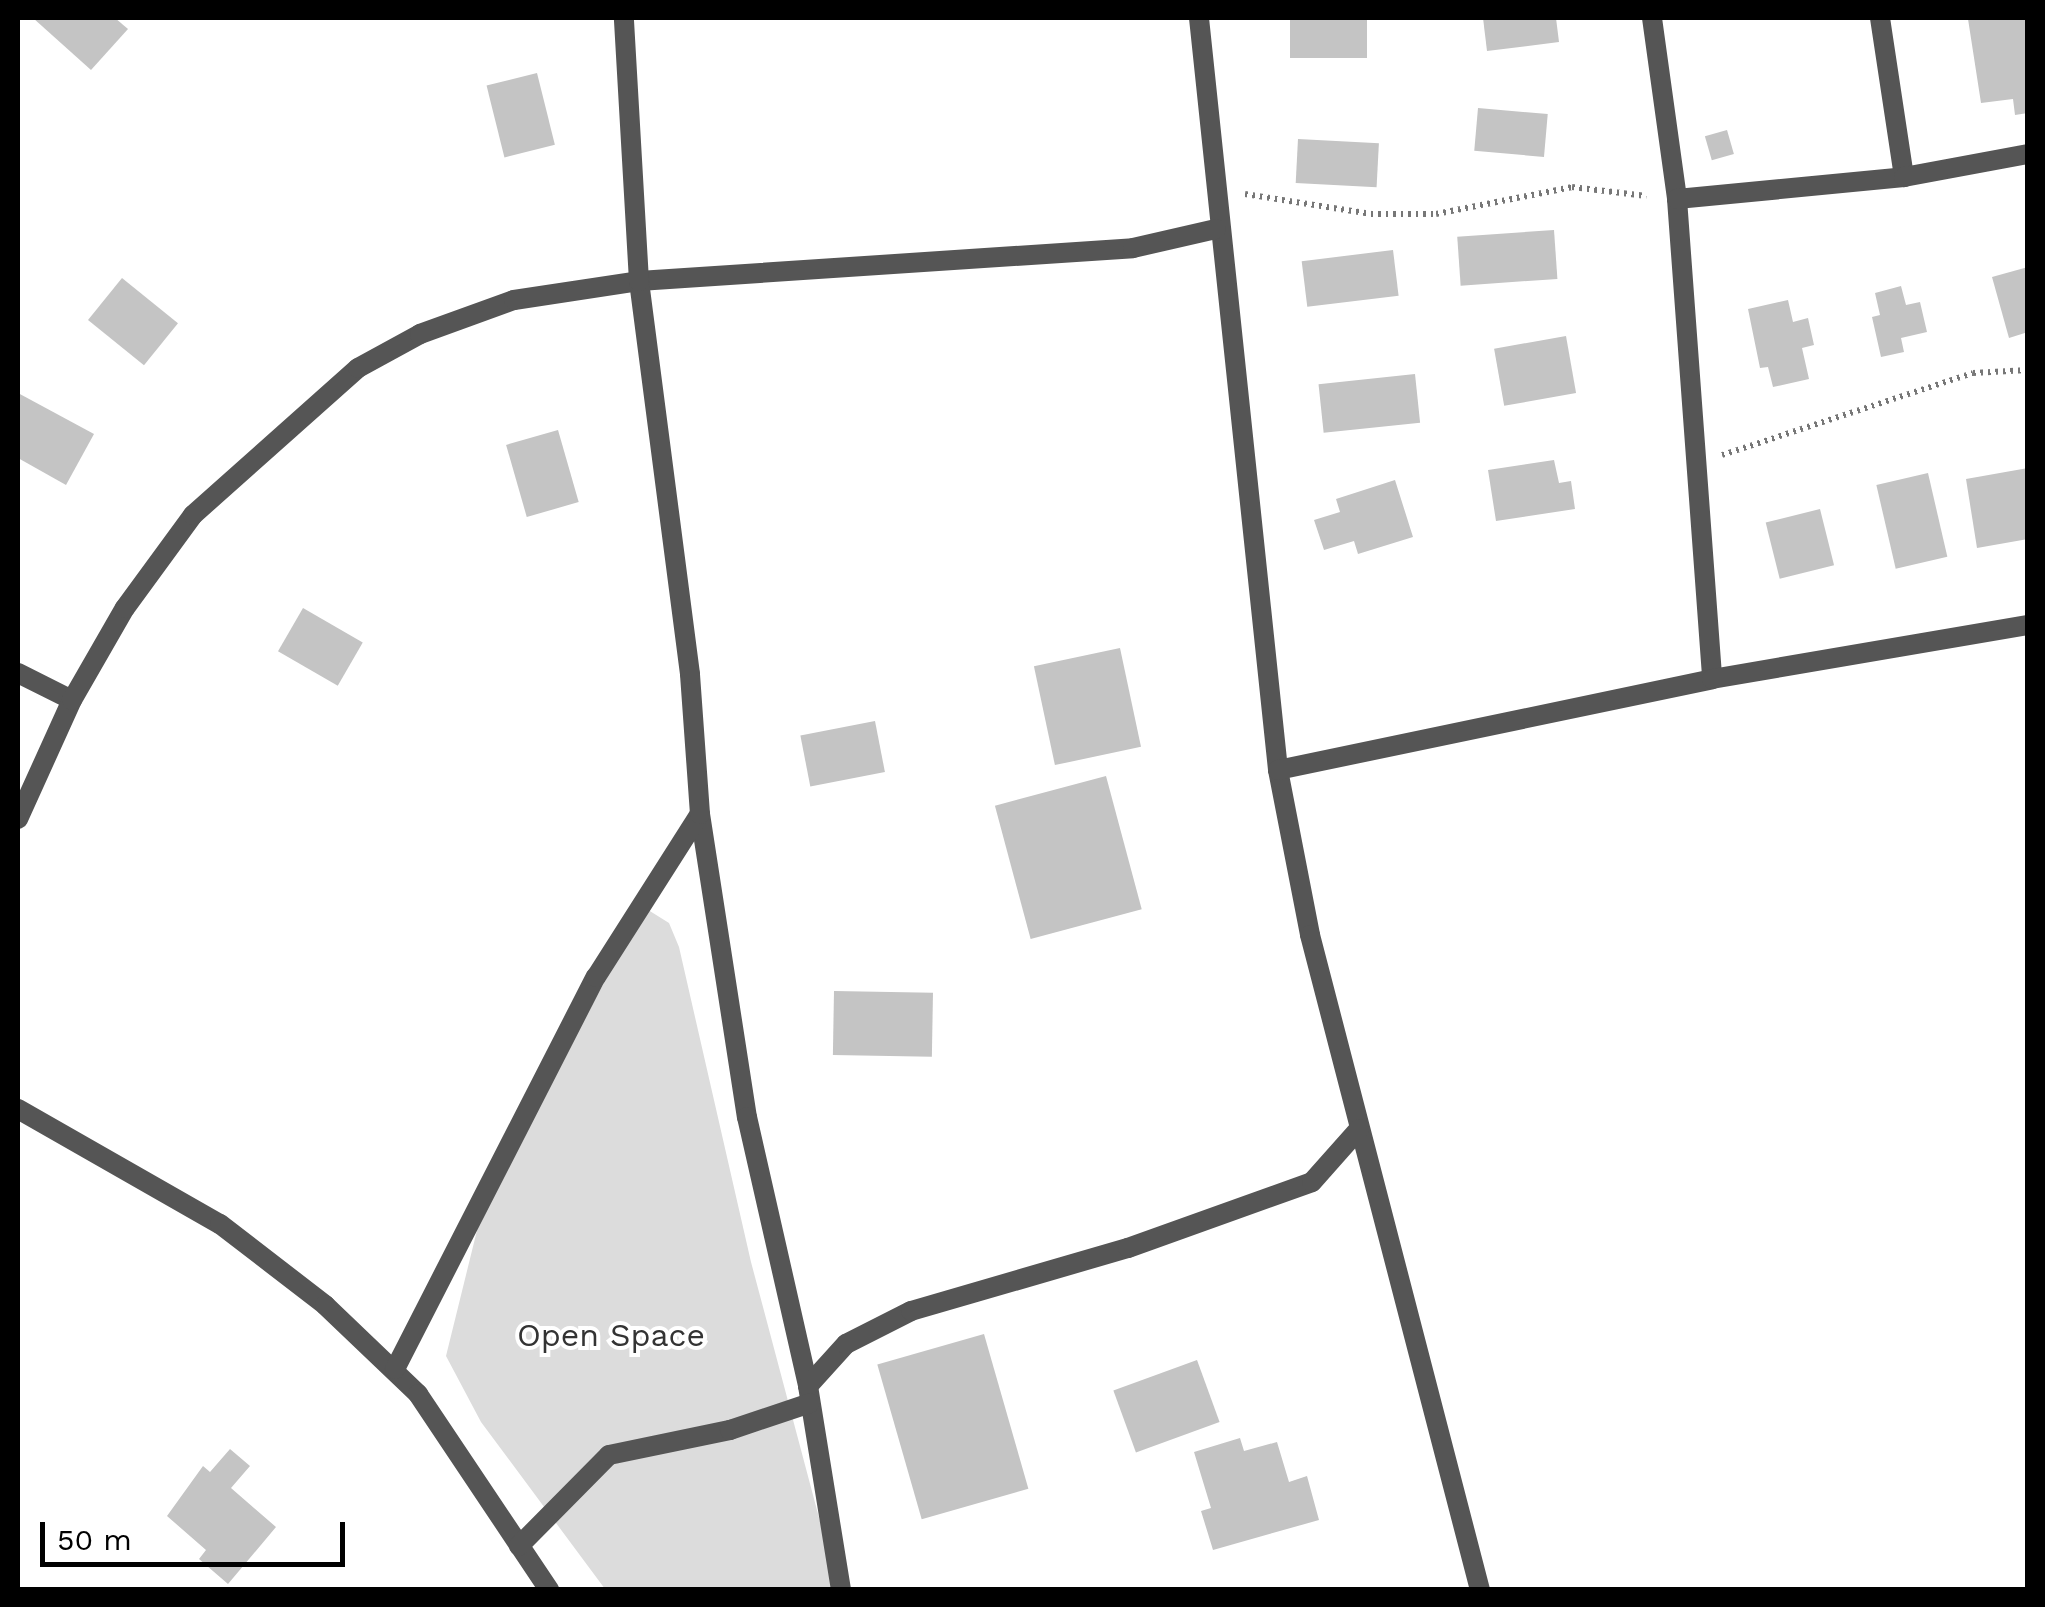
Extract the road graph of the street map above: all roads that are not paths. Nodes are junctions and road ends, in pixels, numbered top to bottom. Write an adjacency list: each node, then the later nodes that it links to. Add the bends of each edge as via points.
1 (624, 18): 9 (street)
2 (1199, 18): 8 (street)
3 (1652, 18): 7 (street)
4 (1880, 18): 6 (street)
5 (2028, 154): 6 (street)
6 (1904, 178): 7 (street)
7 (1678, 199): 12 (street)
8 (1216, 229): 9 (street, via 1134,248); 14 (street)
9 (638, 281): 13 (street, via 514,300 420,334 358,368 193,515 125,608); 15 (street, via 690,674)
10 (2028, 625): 12 (street)
11 (18, 672): 13 (street)
12 (1712, 679): 14 (street)
13 (72, 700): 16 (street)
14 (1278, 770): 18 (street)
15 (700, 814): 19 (street, via 596,977); 20 (street, via 747,1116)
16 (18, 819)
17 (18, 1110): 19 (street, via 220,1224)
18 (1358, 1130): 20 (street, via 1312,1182 1128,1248 911,1312 846,1344); 24 (street)
19 (396, 1369): 21 (street)
20 (809, 1395): 21 (street, via 730,1430 609,1455); 23 (street)
21 (519, 1546): 22 (street)
22 (549, 1590)
23 (842, 1590)
24 (1480, 1590)

